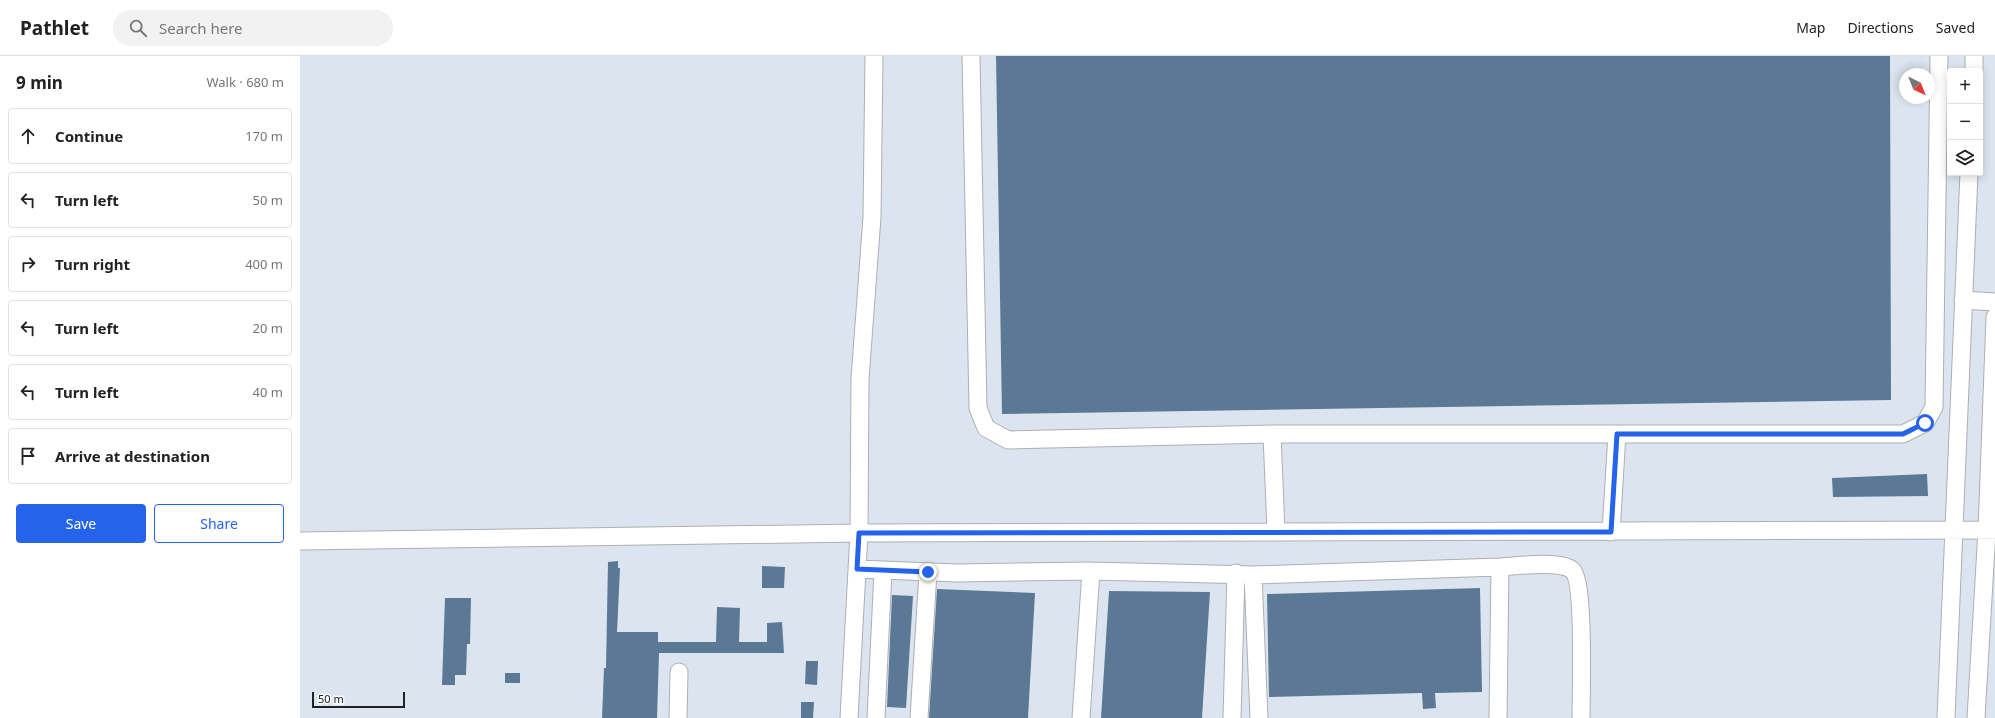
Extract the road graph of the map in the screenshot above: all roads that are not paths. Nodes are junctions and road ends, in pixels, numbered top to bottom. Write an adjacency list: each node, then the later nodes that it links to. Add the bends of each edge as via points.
1 (874, 56): 16 (lane, via 872,217 860,380)
2 (970, 56): 10 (lane, via 978,408 986,428 1008,440)
3 (1939, 56): 11 (lane, via 1934,408 1925,423 1903,434)
4 (1974, 56): 5 (lane)
5 (1974, 68)
6 (1969, 176): 7 (lane)
7 (1963, 300): 8 (lane); 14 (lane)
8 (1995, 302)
9 (1995, 317): 12 (lane)
10 (1272, 434): 11 (lane); 13 (lane)
11 (1617, 434): 15 (lane)
12 (1991, 530): 14 (lane); 37 (lane)
13 (1276, 531): 15 (lane); 16 (lane)
14 (1953, 531): 15 (lane); 36 (lane)
15 (1611, 532)
16 (859, 533): 17 (lane); 19 (lane)
17 (300, 541)
18 (1500, 567): 24 (lane); 34 (lane); 35 (lane, via 1550,565 1566,566 1573,570 1577,578 1581,607)
19 (857, 569): 20 (lane); 26 (lane)
20 (883, 570): 22 (lane); 29 (lane)
21 (1091, 571): 22 (lane); 23 (lane); 31 (lane)
22 (928, 572): 30 (lane)
23 (1236, 573): 24 (lane); 32 (lane)
24 (1253, 575): 33 (lane)
25 (679, 672): 27 (lane)
26 (849, 717): 28 (lane)
27 (678, 718)
28 (866, 718)
29 (876, 718)
30 (919, 718)
31 (1081, 718)
32 (1232, 718)
33 (1259, 718)
34 (1498, 718)
35 (1580, 718)
36 (1946, 718)
37 (1976, 718)

